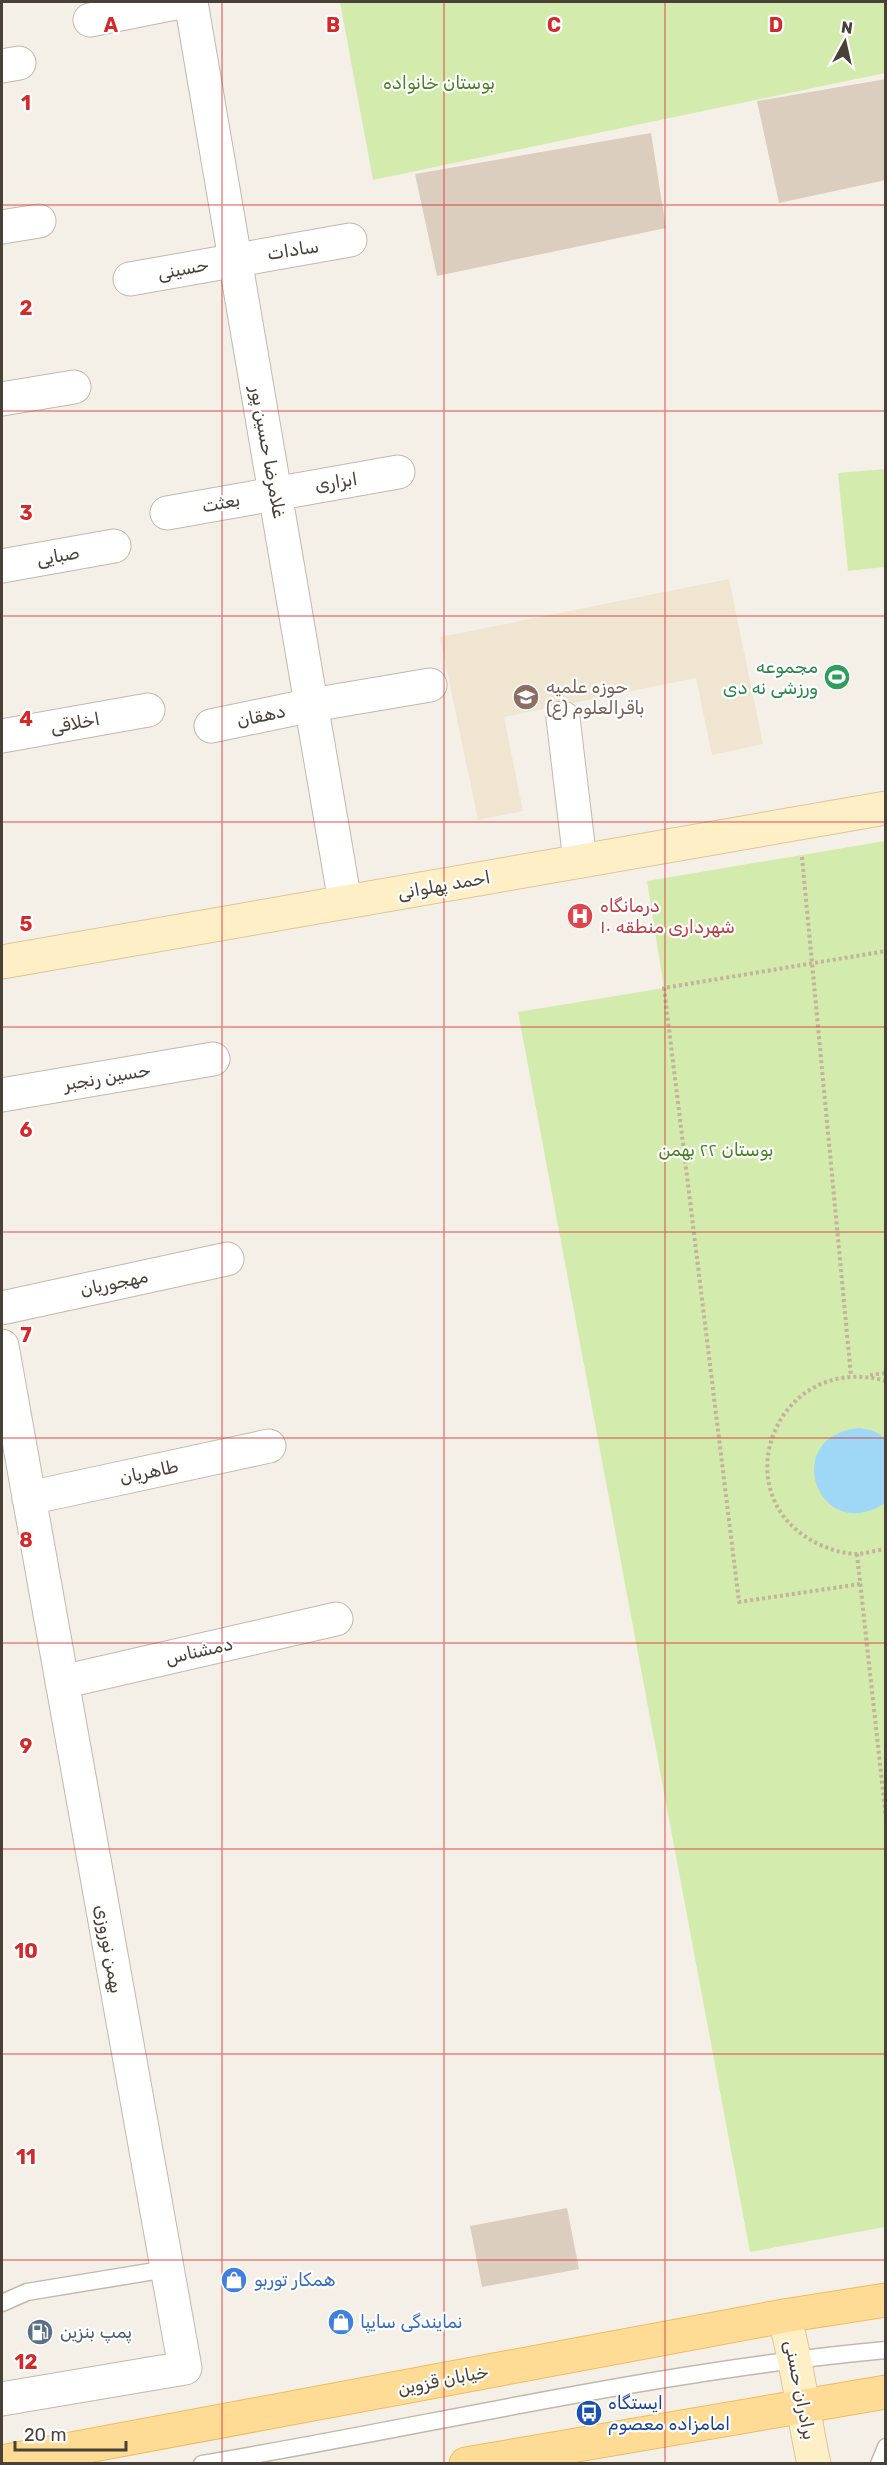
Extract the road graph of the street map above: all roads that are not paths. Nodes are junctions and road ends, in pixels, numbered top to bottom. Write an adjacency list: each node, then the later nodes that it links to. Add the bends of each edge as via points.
1 (180, 2): 3 (street)
2 (191, 2): 7 (street, غلامرضا حسین پور)
3 (90, 20)
4 (39, 221): 5 (street)
5 (2, 227)
6 (350, 240): 7 (street, سادات)
7 (236, 259): 8 (street, حسینی); 12 (street, غلامرضا حسین پور)
8 (130, 279)
9 (74, 387): 10 (street)
10 (2, 399)
11 (398, 472): 12 (street, ابزاری)
12 (275, 492): 13 (street, بعثت); 17 (street, غلامرضا حسین پور)
13 (167, 513)
14 (114, 546): 15 (street, صبایی)
15 (2, 566)
16 (429, 685): 17 (street, دهقان)
17 (312, 705): 20 (street, دهقان); 24 (street, غلامرضا حسین پور)
18 (148, 710): 21 (street, اخلاقی)
19 (563, 718): 23 (street)
20 (211, 726)
21 (2, 736)
22 (885, 808): 23 (street, احمد پهلوانی)
23 (580, 861): 24 (street, احمد پهلوانی)
24 (345, 902): 25 (street, احمد پهلوانی)
25 (2, 962)
26 (213, 1059): 27 (street, حسین رنجبر)
27 (2, 1095)
28 (227, 1259): 29 (street, مهجوریان)
29 (2, 1308)
30 (2, 1346): 31 (street, بهمن نوروزی)
31 (7, 1414): 33 (street, بهمن نوروزی)
32 (269, 1446): 33 (street, طاهریان)
33 (29, 1498): 35 (street, بهمن نوروزی)
34 (336, 1620): 35 (street, دمشناس)
35 (62, 1682): 36 (street, بهمن نوروزی)
36 (167, 2269): 38 (lane, via 27,2292); 43 (street, بهمن نوروزی, via 185,2368)
37 (885, 2300): 39 (main road, خیابان قزوین)
38 (2, 2303)
39 (784, 2316): 41 (street, برادران حسنی); 46 (main road, خیابان قزوین)
40 (885, 2350): 41 (lane)
41 (796, 2358): 44 (street, برادران حسنی); 47 (lane)
42 (885, 2392): 44 (main road)
43 (2, 2399)
44 (801, 2407): 48 (main road); 49 (street, برادران حسنی)
45 (885, 2447): 50 (lane)
46 (2, 2462)
47 (202, 2463)
48 (466, 2463)
49 (814, 2463)
50 (879, 2463)

